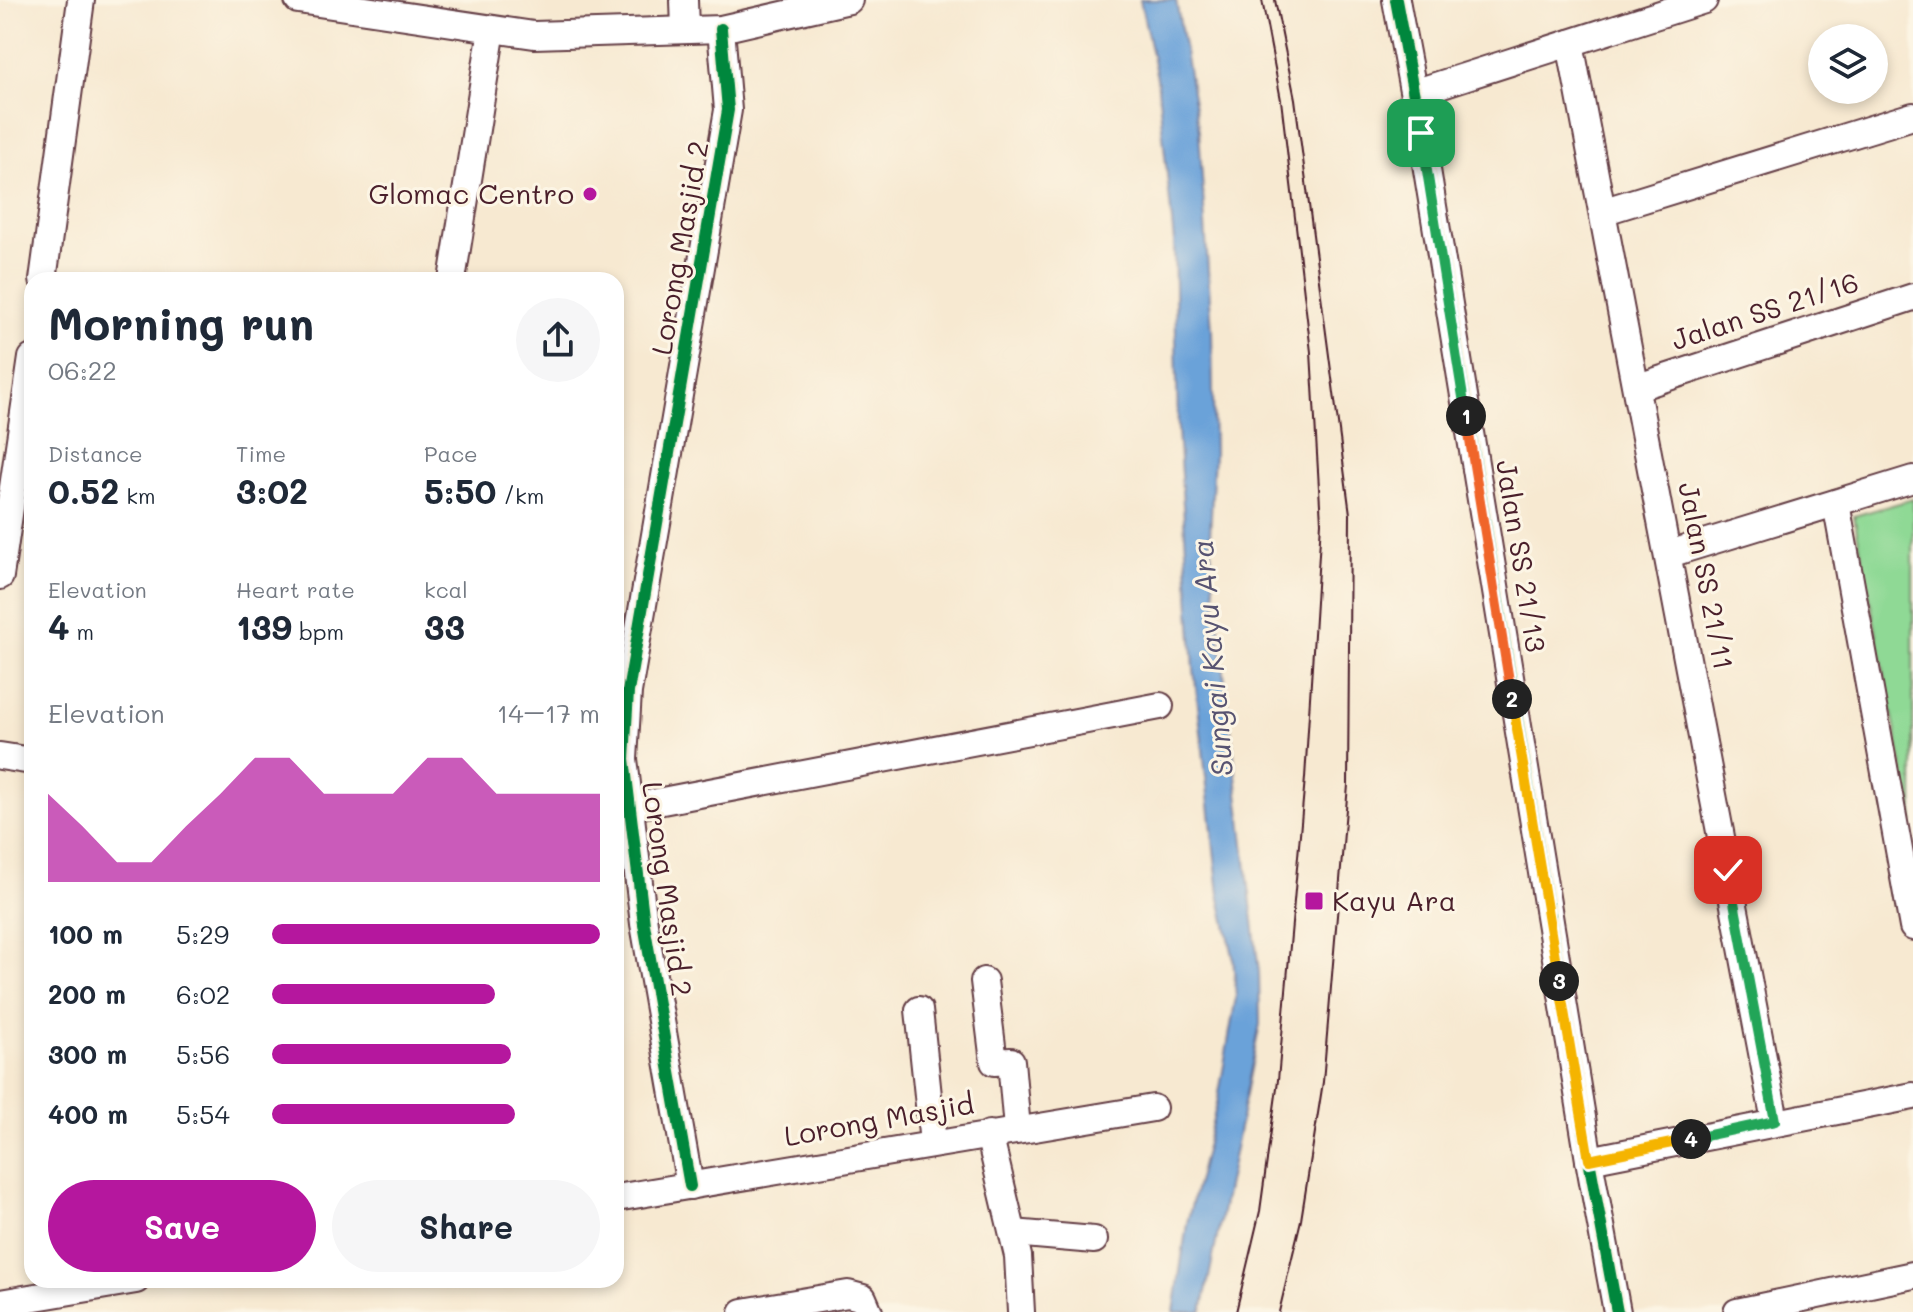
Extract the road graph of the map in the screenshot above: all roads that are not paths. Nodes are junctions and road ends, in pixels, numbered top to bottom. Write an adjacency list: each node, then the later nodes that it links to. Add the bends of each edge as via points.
1 (81, 0): 14 (street)
2 (684, 0): 9 (street)
3 (849, 0): 8 (street)
4 (1396, 0): 11 (street, Jalan SS 21/13)
5 (1704, 0): 10 (street)
6 (304, 1): 7 (street)
7 (492, 29): 9 (street, via 534,35); 15 (street)
8 (721, 29): 9 (street); 26 (street, Lorong Masjid 2, via 728,110 628,692 624,759)
9 (685, 30)
10 (1570, 43): 11 (street); 13 (street, Jalan SS 21/11)
11 (1414, 93): 36 (street, Jalan SS 21/13)
12 (1913, 116): 13 (street)
13 (1605, 211): 17 (street, Jalan SS 21/11)
14 (44, 272)
15 (453, 272)
16 (1913, 297): 17 (street, Jalan SS 21/16)
17 (1638, 387): 21 (street, Jalan SS 21/11)
18 (24, 412): 22 (street)
19 (1913, 479): 20 (street)
20 (1836, 503): 21 (street); 27 (street)
21 (1669, 554): 32 (street, Jalan SS 21/11)
22 (0, 576)
23 (1160, 706): 26 (street)
24 (0, 756): 25 (street)
25 (24, 760)
26 (631, 807): 37 (street, Lorong Masjid 2, via 644,924)
27 (1913, 927)
28 (984, 981): 33 (street, via 994,1062 1011,1061)
29 (919, 1010): 35 (street)
30 (1913, 1096): 32 (street)
31 (1153, 1108): 33 (street, Lorong Masjid)
32 (1775, 1121): 36 (street)
33 (1017, 1129): 34 (street, Lorong Masjid)
34 (989, 1134): 35 (street, Lorong Masjid); 39 (street)
35 (933, 1143): 37 (street, Lorong Masjid)
36 (1589, 1160): 47 (street, Jalan SS 21/13)
37 (690, 1186): 38 (street, Lorong Masjid)
38 (624, 1197)
39 (1013, 1233): 40 (street); 46 (street)
40 (1094, 1240)
41 (1913, 1275): 48 (street)
42 (89, 1288): 43 (street)
43 (0, 1303)
44 (743, 1312): 45 (street, via 848,1294 863,1298)
45 (869, 1312)
46 (1021, 1312)
47 (1617, 1312)
48 (1737, 1312)

